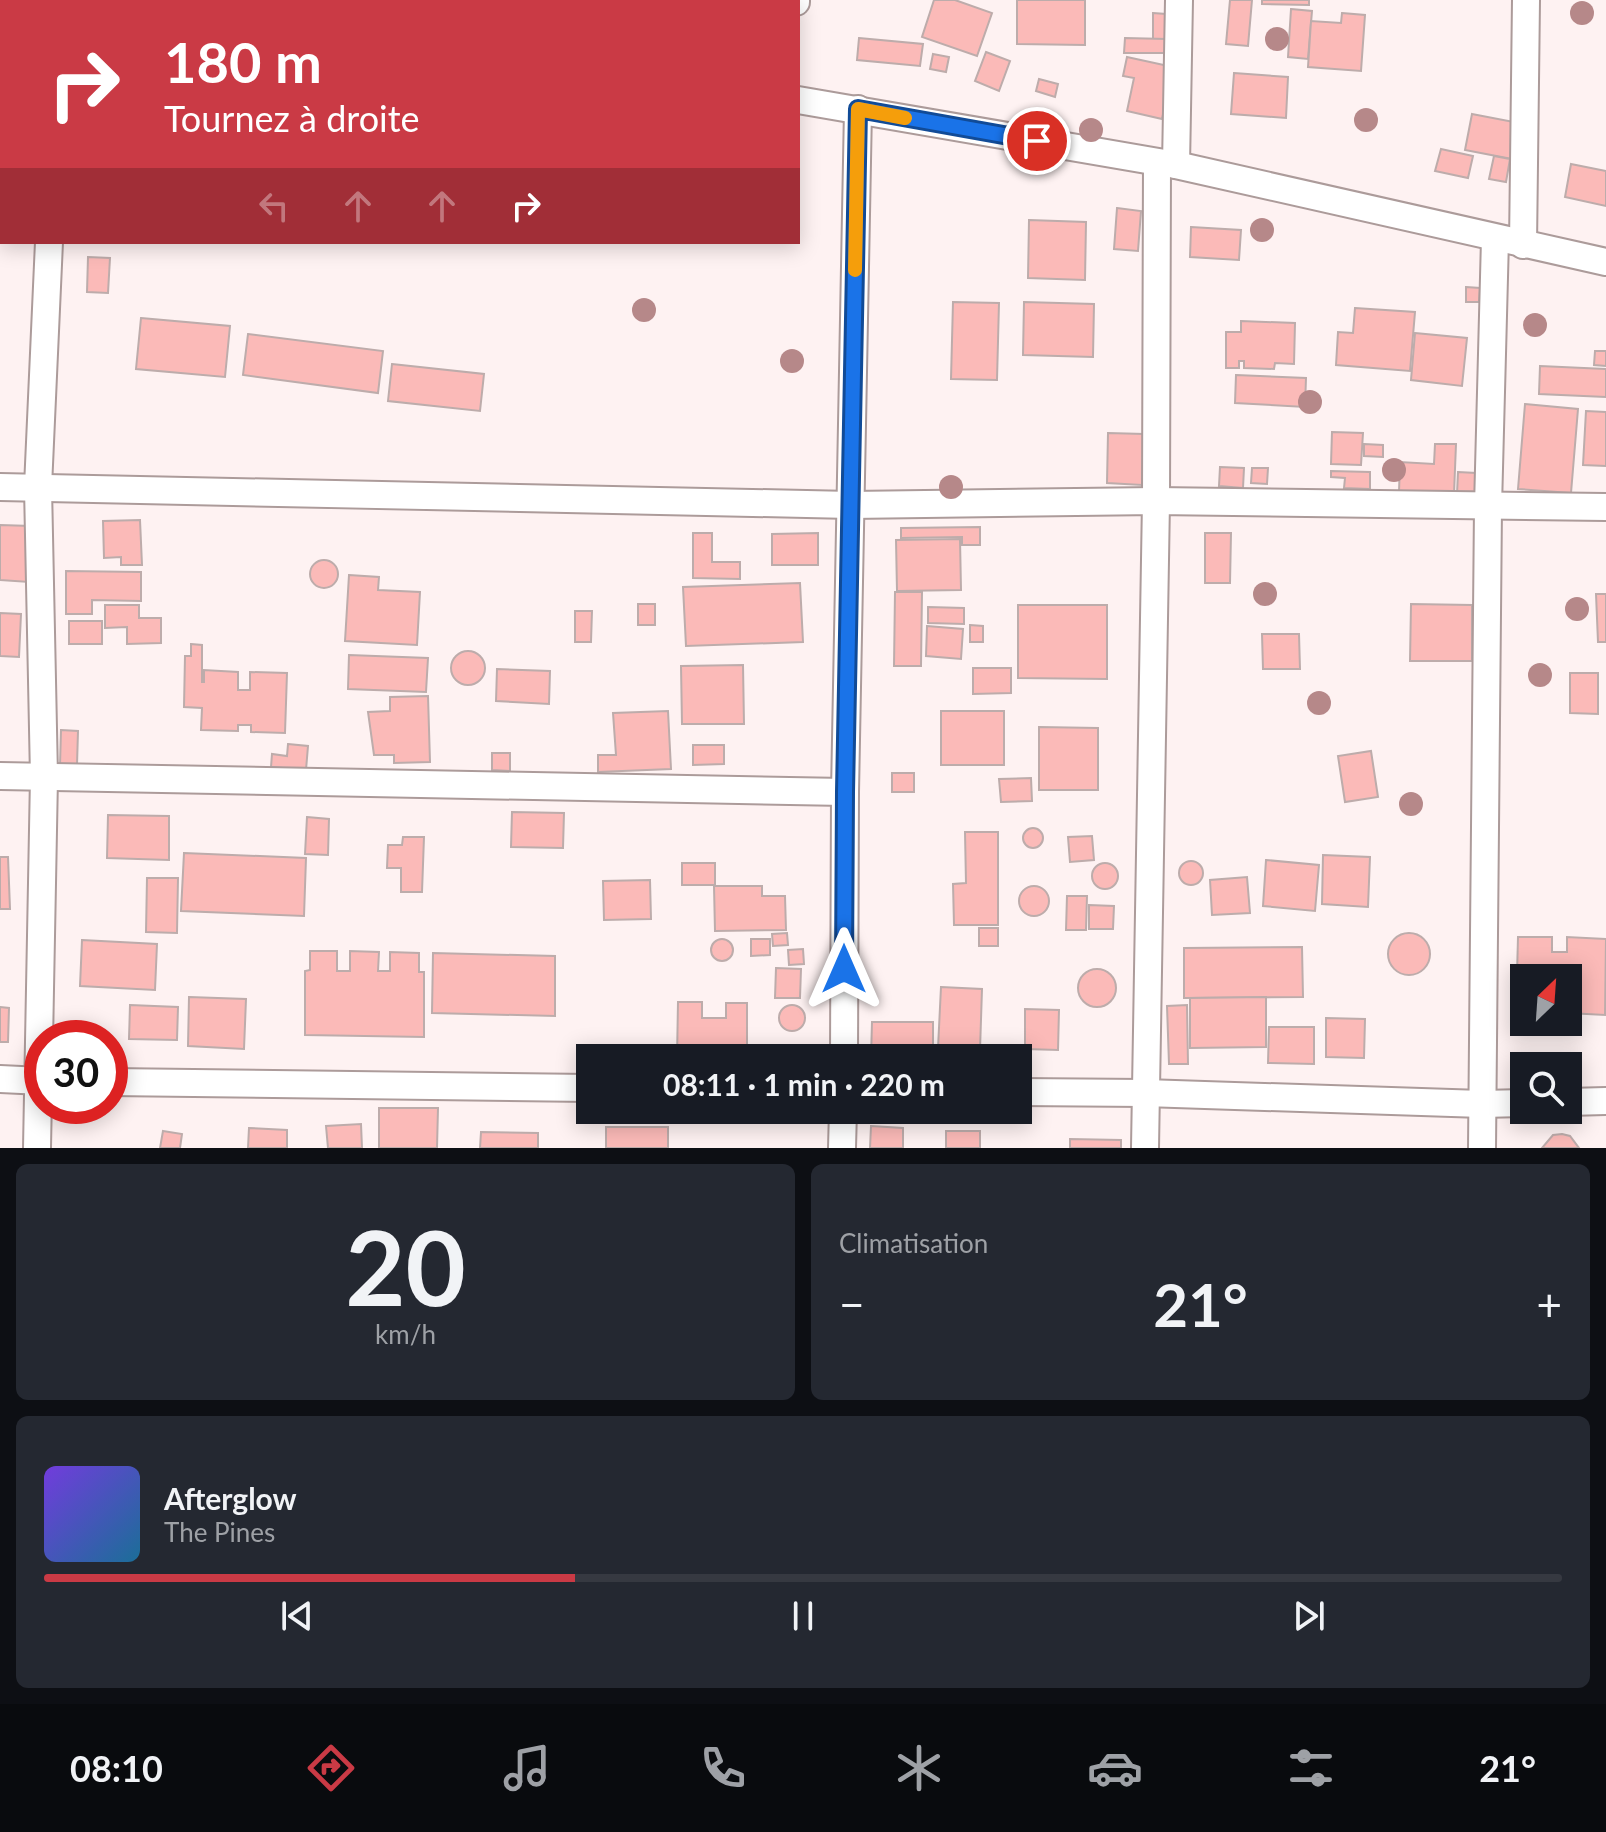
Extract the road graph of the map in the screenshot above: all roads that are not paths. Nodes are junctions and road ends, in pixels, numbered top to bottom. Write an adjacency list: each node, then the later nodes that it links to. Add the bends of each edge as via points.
1 (1179, 0): 5 (street)
2 (1526, 0): 8 (street)
3 (800, 100): 4 (street)
4 (858, 109): 5 (street); 13 (street)
5 (1166, 164): 6 (street); 12 (street)
6 (1495, 239): 8 (street); 14 (street)
7 (49, 244): 11 (street)
8 (1523, 245): 9 (street)
9 (1606, 262)
10 (0, 487): 11 (street)
11 (38, 487): 13 (street); 17 (street)
12 (1156, 501): 13 (street); 14 (street); 26 (street)
13 (851, 505): 18 (street)
14 (1488, 507): 15 (street); 30 (street)
15 (1606, 507)
16 (0, 776): 17 (street)
17 (44, 777): 18 (street); 19 (street)
18 (845, 792): 20 (street)
19 (41, 1020)
20 (844, 1044)
21 (0, 1079): 22 (street)
22 (24, 1080)
23 (128, 1082): 24 (street)
24 (576, 1088)
25 (1032, 1092): 26 (street)
26 (1145, 1093): 30 (street); 35 (street)
27 (1606, 1101): 28 (street)
28 (1582, 1102)
29 (1510, 1103): 30 (street)
30 (1482, 1104): 36 (street)
31 (38, 1124): 33 (street)
32 (843, 1124): 34 (street)
33 (37, 1148)
34 (842, 1148)
35 (1145, 1148)
36 (1482, 1148)

